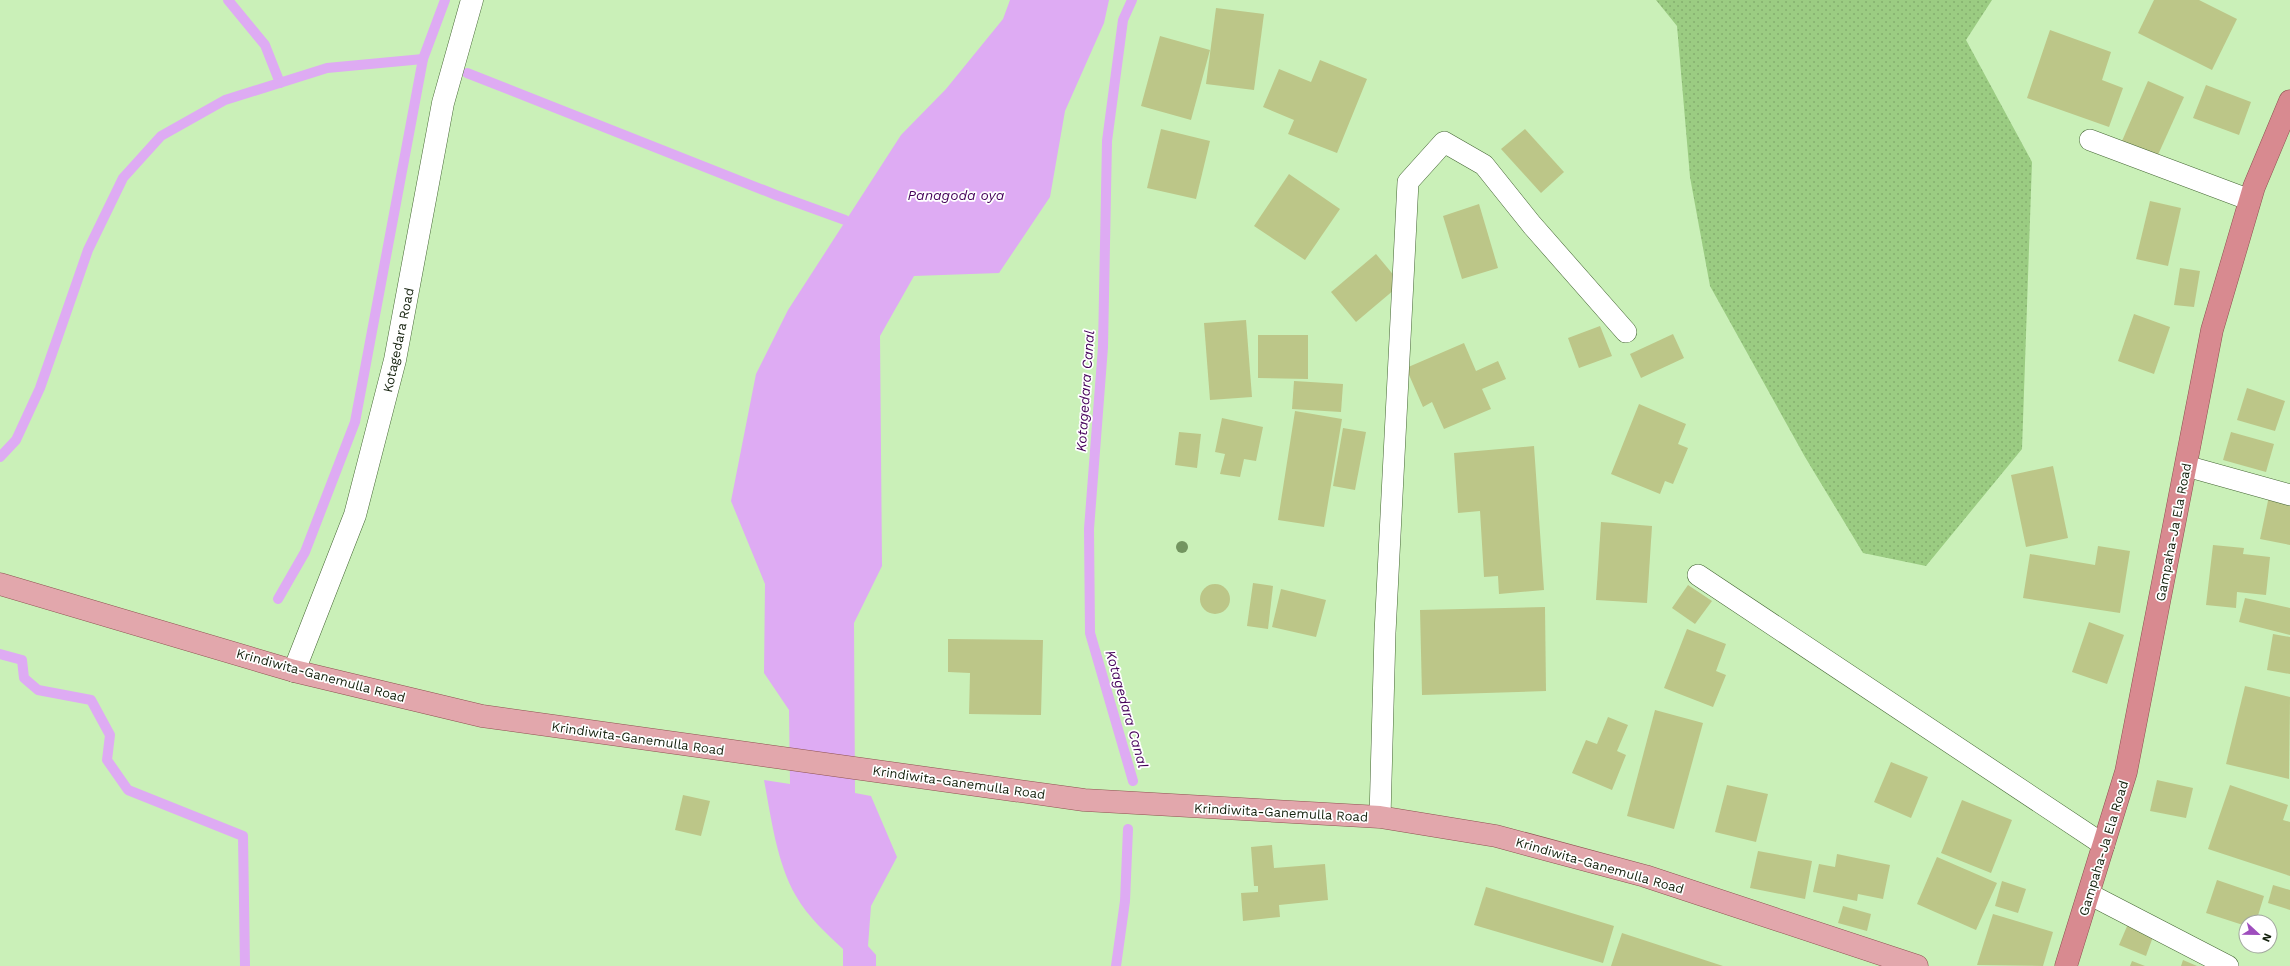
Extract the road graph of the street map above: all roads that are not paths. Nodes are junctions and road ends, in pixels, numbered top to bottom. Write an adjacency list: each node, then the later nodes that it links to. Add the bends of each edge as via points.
1 (472, 0): 10 (street, Kotagedara Road, via 444,103 395,360 356,515)
2 (2290, 101): 4 (highway, Gampaha-Ja Ela Road)
3 (2090, 140): 4 (lane)
4 (2250, 200): 6 (highway, Gampaha-Ja Ela Road, via 2212,330)
5 (1626, 332): 11 (lane, via 1532,225 1484,165 1444,142 1408,182 1385,633)
6 (2186, 466): 7 (lane); 12 (highway, Gampaha-Ja Ela Road, via 2126,772)
7 (2290, 495)
8 (1698, 575): 12 (lane)
9 (0, 584): 10 (main road, Krindiwita-Ganemulla Road)
10 (294, 670): 11 (main road, Krindiwita-Ganemulla Road, via 482,716 1084,800)
11 (1380, 817): 14 (main road, Krindiwita-Ganemulla Road, via 1496,836 1645,876)
12 (2104, 845): 13 (highway, Gampaha-Ja Ela Road)
13 (2089, 894): 15 (highway, Gampaha-Ja Ela Road); 16 (lane)
14 (1917, 966)
15 (2066, 966)
16 (2228, 966)

